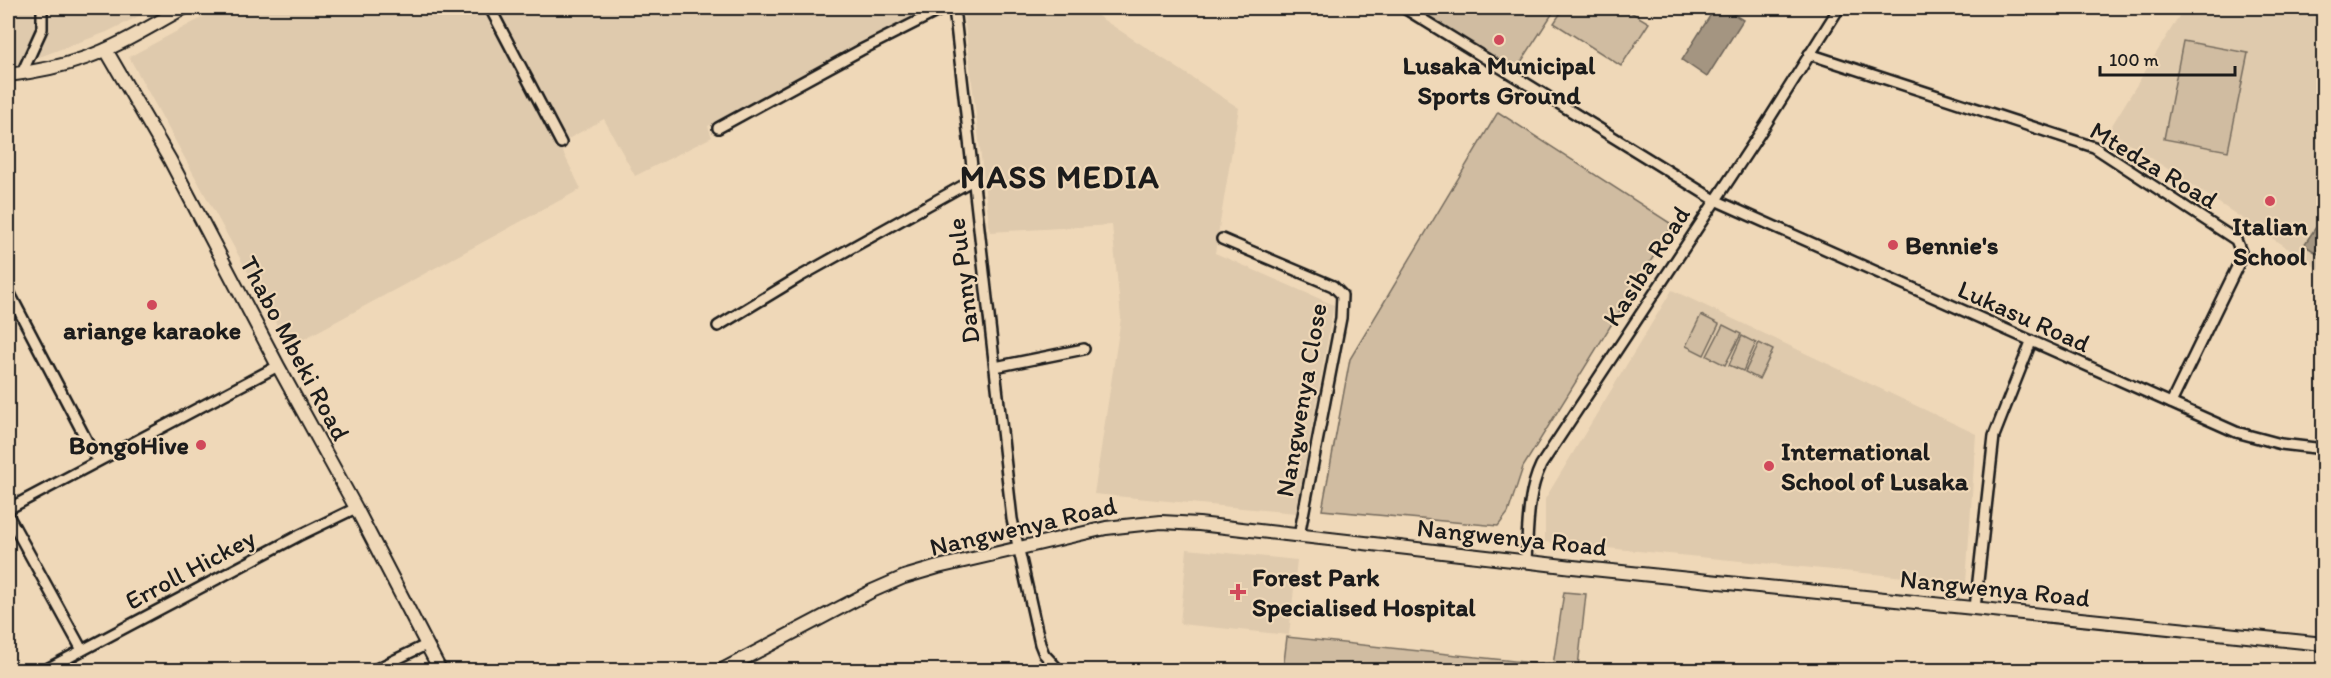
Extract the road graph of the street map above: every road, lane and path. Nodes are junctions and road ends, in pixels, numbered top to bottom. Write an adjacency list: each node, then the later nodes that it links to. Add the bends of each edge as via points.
1 (42, 8): 10 (street, via 42,29)
2 (184, 8): 8 (main road)
3 (490, 8): 13 (street)
4 (945, 8): 12 (street)
5 (954, 8): 14 (street, Danny Pule)
6 (1404, 8): 15 (street, Lukasu Road)
7 (1839, 8): 9 (street, Kasiba Road)
8 (106, 50): 10 (main road); 21 (main road, Thabo Mbeki Road, via 170,160)
9 (1809, 54): 15 (street, Kasiba Road); 23 (street, Mtedza Road, via 2094,147 2236,240 2240,258)
10 (22, 73): 11 (main road)
11 (8, 75)
12 (718, 128)
13 (561, 143)
14 (973, 180): 18 (street); 22 (street, Danny Pule)
15 (1715, 200): 19 (street, Lukasu Road); 31 (street, Kasiba Road, via 1540,465 1531,495)
16 (1222, 239): 29 (street, Nangwenya Close, via 1333,286 1342,296)
17 (8, 290): 25 (street)
18 (718, 326)
19 (2031, 342): 23 (street, Lukasu Road); 32 (street, via 1994,436)
20 (1084, 349): 22 (street)
21 (278, 366): 25 (street); 26 (main road, Thabo Mbeki Road)
22 (995, 367): 30 (street, Danny Pule)
23 (2171, 403): 24 (street, Lukasu Road, via 2236,432 2281,444)
24 (2324, 449)
25 (97, 460): 27 (street)
26 (356, 508): 34 (main road, Thabo Mbeki Road); 35 (street, Erroll Hickey)
27 (8, 509)
28 (8, 515): 35 (street)
29 (1299, 536): 30 (main road, Nangwenya Road, via 1199,524 1143,523); 31 (main road, Nangwenya Road)
30 (1018, 548): 39 (main road, Nangwenya Road, via 938,567 872,591); 40 (street, Danny Pule, via 1040,644)
31 (1526, 561): 32 (main road, Nangwenya Road)
32 (1975, 608): 33 (main road, Nangwenya Road)
33 (2324, 644)
34 (426, 645): 37 (street); 38 (main road, Thabo Mbeki Road)
35 (82, 650): 36 (street, Erroll Hickey)
36 (45, 670)
37 (374, 670)
38 (441, 670)
39 (722, 670)
40 (1059, 670)

